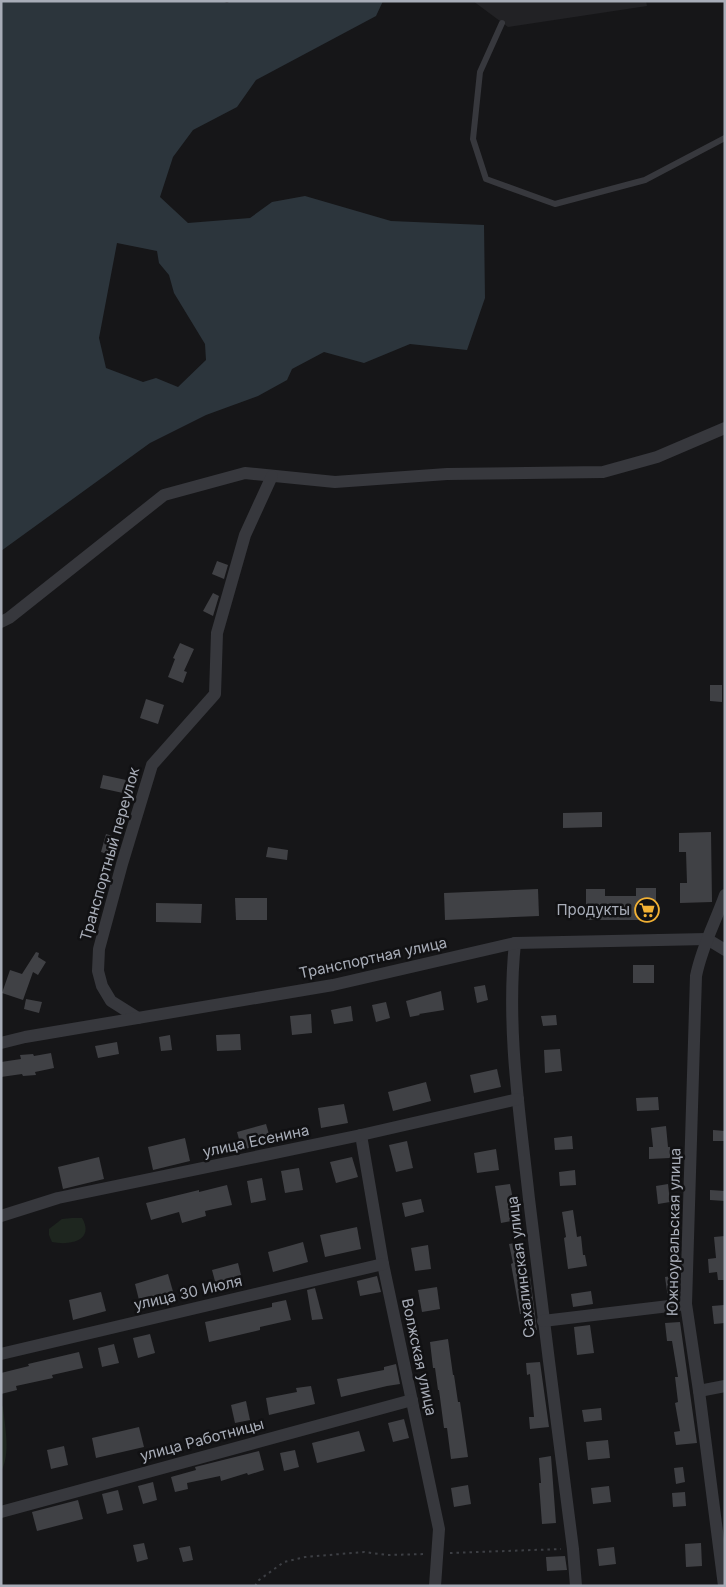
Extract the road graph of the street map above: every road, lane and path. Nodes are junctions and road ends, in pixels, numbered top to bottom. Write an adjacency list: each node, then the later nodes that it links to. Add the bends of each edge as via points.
1 (502, 22): 2 (lane, via 480,72 473,139 486,179 555,204 645,180)
2 (725, 138)
3 (725, 428): 4 (street, via 657,457 603,472 447,474 335,482)
4 (272, 476): 5 (street, via 245,473 164,496); 10 (street, Транспортный переулок, via 244,535 217,633 215,694 152,765 100,949 98,971 102,986 112,1000)
5 (1, 622)
6 (725, 894): 7 (street)
7 (707, 939): 8 (street, Транспортная улица); 9 (street); 16 (street, Южноуральская улица, via 696,976)
8 (515, 943): 10 (street, Транспортная улица, via 333,985); 12 (street, Сахалинская улица, via 511,979)
9 (725, 950)
10 (138, 1018): 11 (street, Транспортная улица)
11 (1, 1044)
12 (518, 1099): 13 (street, улица Есенина); 17 (street, Сахалинская улица)
13 (362, 1135): 14 (street, улица Есенина, via 58,1198); 15 (street, Волжская улица)
14 (1, 1216)
15 (383, 1264): 18 (street, улица 30 Июля); 21 (street, Волжская улица)
16 (686, 1304): 17 (street); 20 (street, Южноуральская улица)
17 (543, 1321): 23 (street, Сахалинская улица)
18 (1, 1354)
19 (725, 1386): 20 (street)
20 (700, 1391): 28 (street, Южноуральская улица)
21 (412, 1400): 22 (street, улица Работницы); 24 (street, Волжская улица, via 439,1529)
22 (1, 1512)
23 (573, 1549): 24 (path); 27 (street, Сахалинская улица)
24 (436, 1554): 25 (path, via 364,1552 305,1557 284,1562); 26 (street, Волжская улица)
25 (255, 1586)
26 (434, 1586)
27 (576, 1586)
28 (724, 1586)

